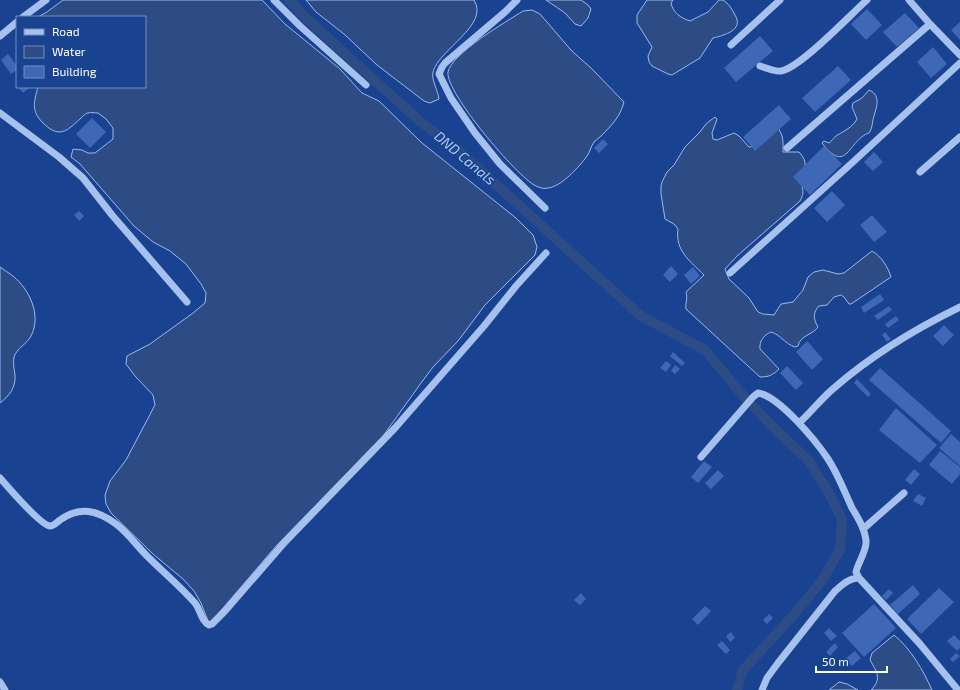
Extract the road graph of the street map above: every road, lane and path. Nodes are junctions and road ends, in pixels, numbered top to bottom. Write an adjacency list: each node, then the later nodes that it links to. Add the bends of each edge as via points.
1 (46, 0): 7 (street)
2 (274, 0): 15 (street)
3 (517, 0): 20 (street, via 445,63 440,74 451,98 500,164)
4 (780, 0): 11 (street)
5 (867, 0): 14 (street, via 792,67 780,71)
6 (909, 0): 9 (street)
7 (24, 16)
8 (16, 23): 10 (street)
9 (930, 24): 12 (street); 18 (street)
10 (0, 36)
11 (731, 45)
12 (960, 55)
13 (960, 63): 22 (street)
14 (760, 66)
15 (366, 85)
16 (0, 113): 23 (street, via 60,157 83,178)
17 (960, 136): 19 (street)
18 (787, 148)
19 (920, 172)
20 (545, 208)
21 (546, 254): 27 (street, via 395,428 284,543 212,624 205,623 199,608 184,590 116,524 96,512 85,510 69,515 50,526 29,510)
22 (730, 273)
23 (187, 302)
24 (960, 307): 25 (street, via 891,344 833,389)
25 (799, 423): 26 (street, via 775,401 763,393 758,393); 29 (street, via 827,458)
26 (701, 457)
27 (0, 478)
28 (904, 493): 29 (street)
29 (863, 529): 30 (street, via 866,548 858,563 856,572)
30 (859, 578): 33 (street, via 854,578 835,591 778,663); 34 (street)
31 (0, 682): 32 (street)
32 (5, 690)
33 (762, 690)
34 (958, 690)

